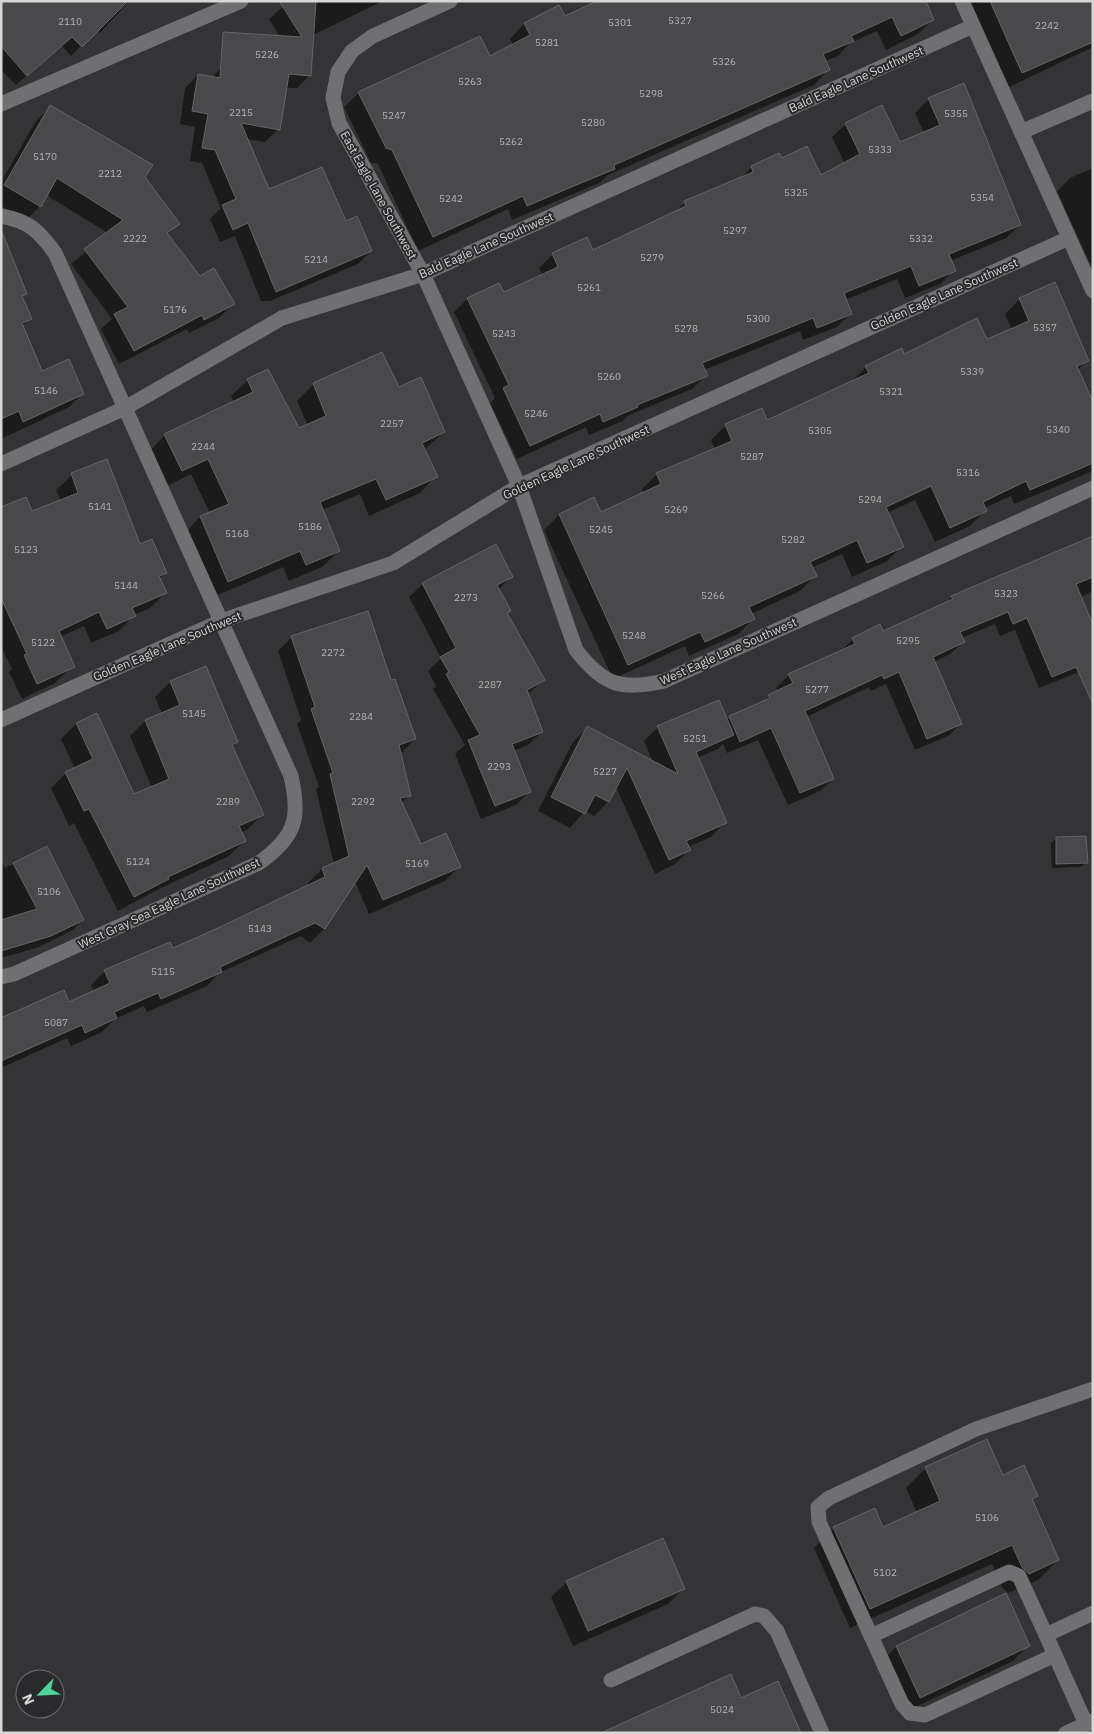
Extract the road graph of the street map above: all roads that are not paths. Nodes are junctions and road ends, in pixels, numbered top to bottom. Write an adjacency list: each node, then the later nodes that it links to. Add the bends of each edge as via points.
1 (241, 1): 6 (street)
2 (450, 1): 10 (street, East Eagle Lane Southwest, via 373,36 352,51 338,72 333,98 338,123)
3 (962, 1): 4 (street)
4 (973, 26): 7 (street); 10 (street, Bald Eagle Lane Southwest)
5 (1093, 100): 7 (street)
6 (1, 104)
7 (1021, 132): 9 (street)
8 (1, 216): 12 (street, West Gray Sea Eagle Lane Southwest, via 18,219 40,232 55,253)
9 (1069, 238): 11 (street); 14 (street, Golden Eagle Lane Southwest)
10 (423, 274): 12 (street, Bald Eagle Lane Southwest, via 282,318); 14 (street, West Eagle Lane Southwest)
11 (1093, 291)
12 (125, 408): 13 (street, Bald Eagle Lane Southwest); 16 (street, West Gray Sea Eagle Lane Southwest)
13 (1, 464)
14 (519, 486): 15 (street, West Eagle Lane Southwest, via 576,650 599,675 614,683 639,687 664,681); 16 (street, Golden Eagle Lane Southwest, via 393,563)
15 (1093, 488)
16 (221, 621): 17 (street, Golden Eagle Lane Southwest); 18 (street, West Gray Sea Eagle Lane Southwest, via 291,776 296,801 293,826 280,848 259,863 14,974)
17 (1, 720)
18 (1, 977)
19 (1093, 1389): 22 (street, via 976,1429 821,1503 817,1514 819,1522)
20 (1093, 1613): 21 (street)
21 (1046, 1635): 22 (street, via 1019,1576 1009,1572); 23 (street)
22 (871, 1636): 23 (street, via 902,1704 918,1716)
23 (1055, 1655): 25 (street)
24 (611, 1680): 26 (street, via 755,1614 764,1616 777,1631)
25 (1089, 1722): 27 (street)
26 (822, 1733)
27 (1066, 1733)

